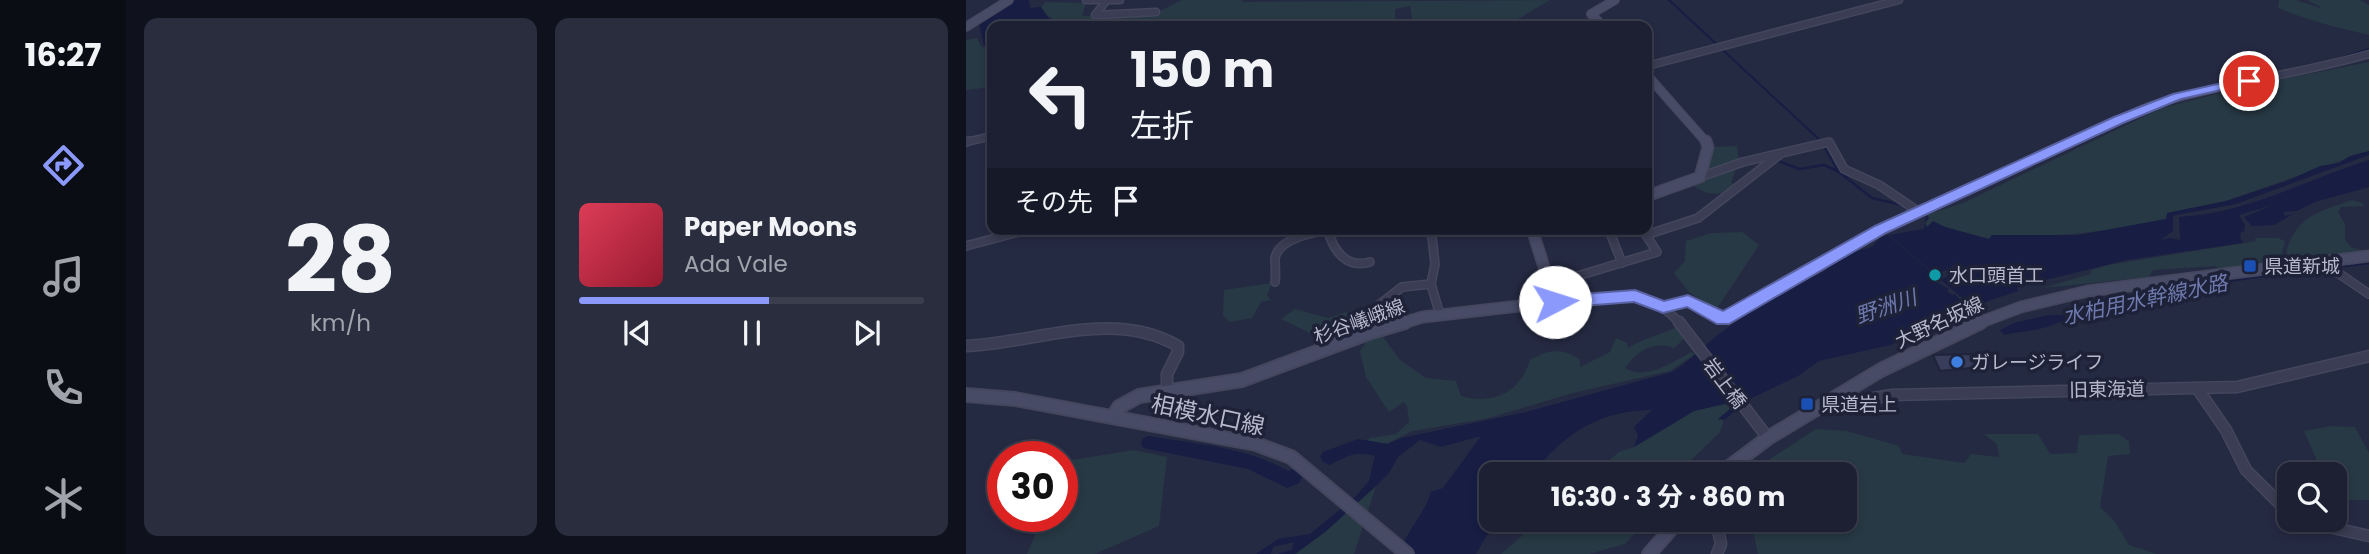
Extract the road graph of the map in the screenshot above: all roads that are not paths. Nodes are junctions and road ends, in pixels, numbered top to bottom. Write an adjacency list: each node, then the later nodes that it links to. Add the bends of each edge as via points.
1 (1009, 0): 9 (main road)
2 (1086, 0): 6 (street)
3 (1120, 0): 6 (street)
4 (1615, 0): 8 (main road, via 1591,14)
5 (1899, 0): 11 (street)
6 (1106, 1): 7 (street, via 1095,15)
7 (1156, 12)
8 (1598, 21)
9 (966, 27)
10 (2369, 54): 18 (street, via 2155,104)
11 (1652, 65)
12 (1652, 81): 16 (main road, via 1707,143)
13 (987, 137): 14 (street)
14 (966, 142)
15 (1781, 153): 16 (street); 18 (street, via 1829,142 1844,169 1880,185); 19 (street, via 1698,218)
16 (1700, 177): 17 (main road)
17 (1652, 194)
18 (1919, 212): 38 (street, via 1723,319 1688,301)
19 (1652, 230)
20 (1007, 235): 27 (street)
21 (1306, 235): 32 (street, via 1278,252)
22 (1329, 235): 29 (street, via 1353,265)
23 (1432, 235): 33 (street, via 1435,257)
24 (1534, 235): 34 (main road)
25 (1611, 235): 31 (street)
26 (1646, 235): 31 (street, via 1657,252)
27 (966, 246)
28 (2369, 256): 30 (main road, 大野名坂線)
29 (1370, 262)
30 (2322, 262): 35 (street); 44 (main road, 大野名坂線, via 2053,298 1966,328)
31 (1622, 263): 34 (street)
32 (1275, 282)
33 (1430, 284): 37 (street, via 1401,288); 39 (street)
34 (1552, 284): 36 (main road)
35 (2369, 294)
36 (1555, 302): 38 (street, via 1635,296); 39 (main road, 杉谷嶬峨線)
37 (1379, 304)
38 (1663, 307): 47 (street, 岩上橋)
39 (1440, 315): 43 (main road, 杉谷嶬峨線, via 1371,332 1242,380)
40 (966, 346): 43 (street, via 1095,328 1153,332 1178,346 1167,374)
41 (2369, 356): 42 (street, 旧東海道, via 2237,387)
42 (2197, 388): 44 (street, 旧東海道, via 1998,391 1862,400); 49 (street, via 2226,429 2246,470)
43 (1167, 392): 46 (main road, 杉谷嶬峨線, via 1128,400)
44 (1844, 393): 47 (main road, 大野名坂線)
45 (966, 396): 46 (main road, 相模水口線, via 1015,399)
46 (1113, 417): 54 (main road, 相模水口線, via 1256,444 1291,457)
47 (1768, 438): 48 (main road, 大野名坂線)
48 (1734, 462)
49 (2277, 501)
50 (2347, 531): 53 (street)
51 (1668, 532): 55 (main road)
52 (1718, 532): 56 (street)
53 (2369, 536)
54 (1406, 554)
55 (1649, 554)
56 (1717, 554)

